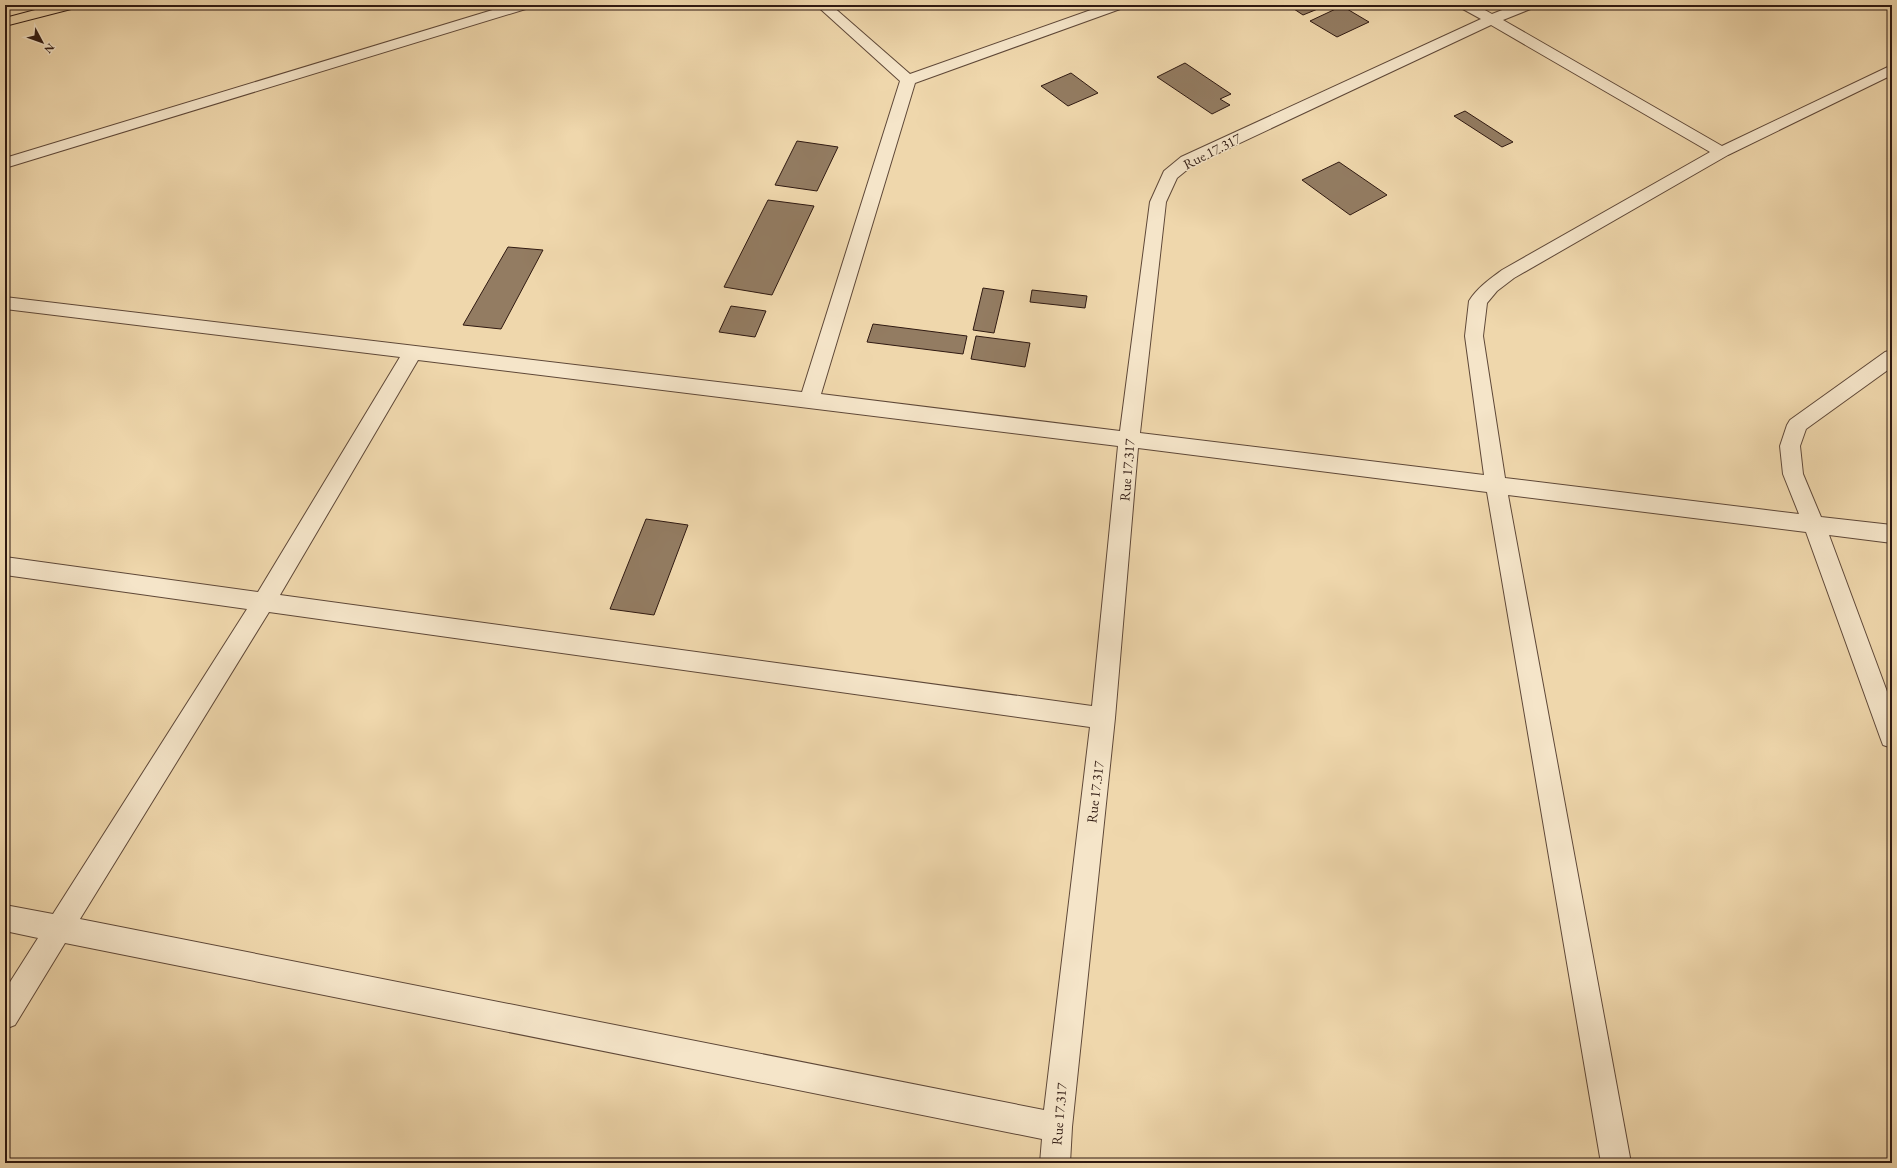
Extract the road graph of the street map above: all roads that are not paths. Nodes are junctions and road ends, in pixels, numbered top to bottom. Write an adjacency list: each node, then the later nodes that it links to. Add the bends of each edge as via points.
1 (70, 5): 8 (main road)
2 (524, 5): 12 (street)
3 (823, 5): 10 (street)
4 (1118, 5): 10 (street)
5 (1466, 5): 7 (street)
6 (1528, 5): 7 (street, Rue 17.317)
7 (1493, 19): 11 (street); 17 (street, Rue 17.317, via 1187,161 1170,175 1158,202)
8 (5, 22)
9 (1892, 69): 11 (street)
10 (908, 80): 16 (street)
11 (1722, 152): 18 (street, via 1508,274 1478,301 1474,336)
12 (5, 163)
13 (5, 303): 14 (street)
14 (412, 354): 16 (street); 22 (street)
15 (1892, 358): 19 (street, via 1796,425 1790,446 1793,474)
16 (809, 400): 17 (street)
17 (1129, 441): 18 (street); 23 (street, Rue 17.317)
18 (1496, 486): 19 (street); 30 (street)
19 (1814, 524): 20 (street); 24 (street)
20 (1892, 534)
21 (5, 566): 22 (street)
22 (263, 603): 23 (street); 26 (street)
23 (1103, 718): 28 (street, Rue 17.317)
24 (1892, 737)
25 (5, 918): 26 (street)
26 (60, 927): 27 (street); 28 (street)
27 (5, 1015)
28 (1056, 1127): 29 (street, Rue 17.317)
29 (1055, 1163)
30 (1616, 1163)

